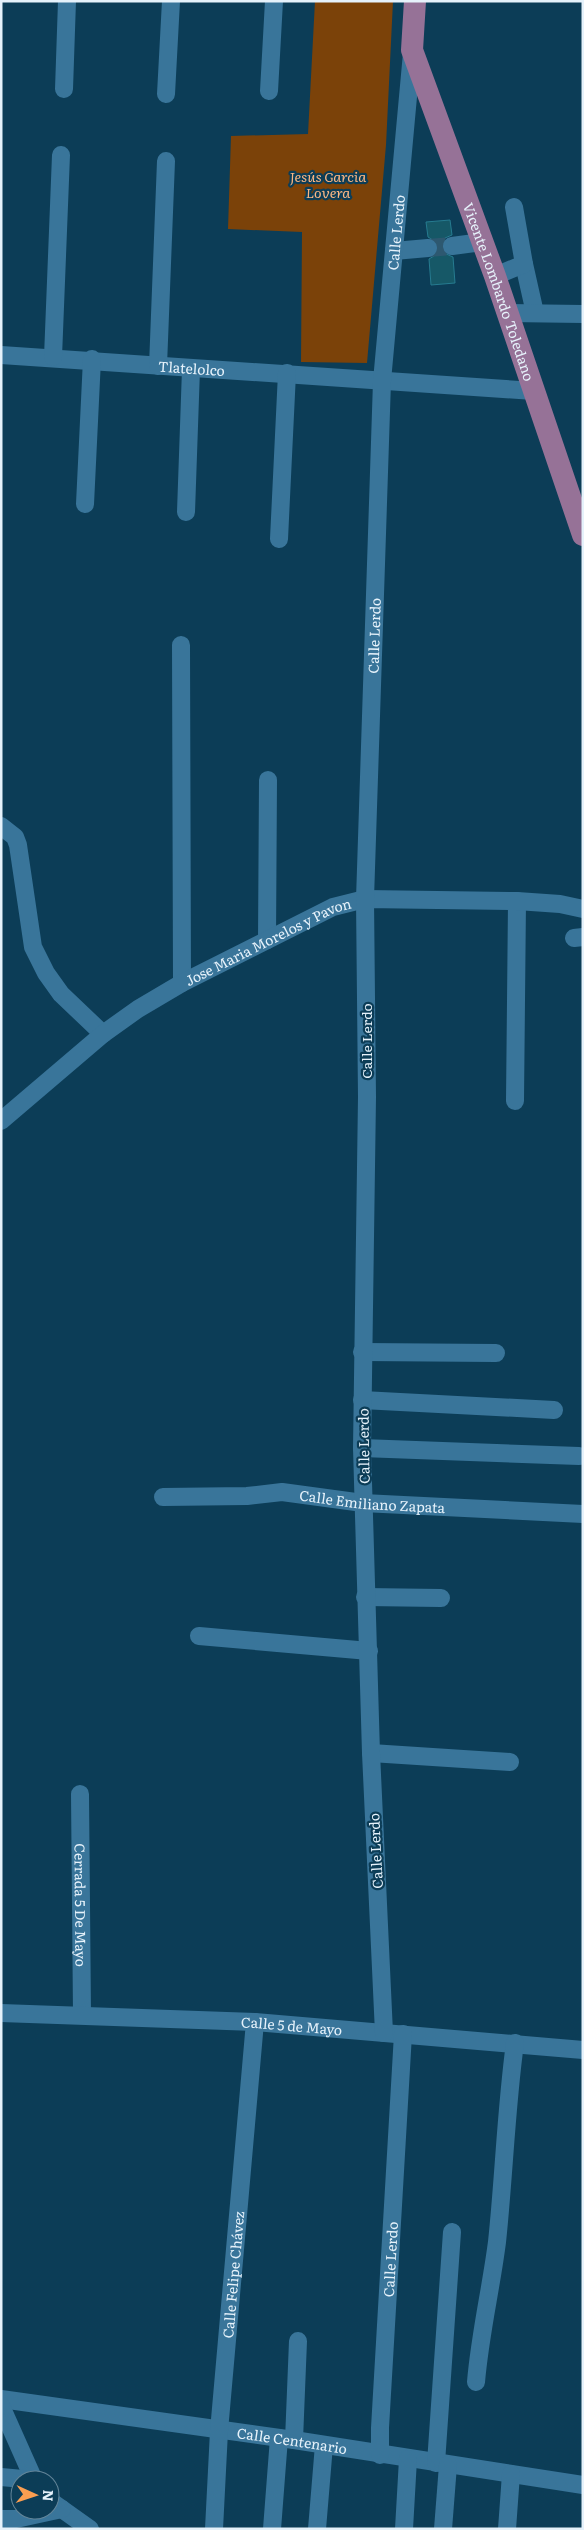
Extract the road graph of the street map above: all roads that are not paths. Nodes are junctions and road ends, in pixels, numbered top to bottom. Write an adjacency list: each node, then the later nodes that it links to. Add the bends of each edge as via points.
1 (67, 1): 6 (street)
2 (171, 1): 8 (street)
3 (274, 1): 7 (street)
4 (415, 1): 5 (main road)
5 (412, 50): 12 (main road, Vicente Lombardo Toledano); 15 (street, Calle Lerdo)
6 (64, 89)
7 (269, 91)
8 (166, 94)
9 (61, 156): 22 (street)
10 (166, 161): 24 (street)
11 (514, 207): 16 (street)
12 (482, 242): 13 (street); 17 (main road, Vicente Lombardo Toledano)
13 (452, 246)
14 (428, 248): 15 (street)
15 (394, 251): 27 (street, Calle Lerdo)
16 (524, 264): 17 (street); 19 (street)
17 (495, 276): 18 (main road, Vicente Lombardo Toledano)
18 (508, 312): 19 (street); 28 (main road, Vicente Lombardo Toledano)
19 (534, 313): 20 (street)
20 (583, 314)
21 (1, 355): 22 (street, Tlatelolco)
22 (53, 357): 23 (street, Tlatelolco)
23 (92, 359): 24 (street, Tlatelolco); 29 (street)
24 (158, 366): 25 (street, Tlatelolco)
25 (191, 369): 26 (street, Tlatelolco); 30 (street)
26 (287, 373): 27 (street, Tlatelolco); 32 (street)
27 (382, 381): 28 (street, Tlatelolco); 36 (street, Calle Lerdo)
28 (534, 391): 31 (main road, Vicente Lombardo Toledano)
29 (85, 504)
30 (186, 512)
31 (583, 535)
32 (279, 538)
33 (181, 644): 40 (street)
34 (268, 780): 39 (street)
35 (1, 826): 41 (street, via 15,837 18,844 33,947 41,965 61,994)
36 (365, 899): 37 (street, Jose Maria Morelos y Pavon); 39 (street, Jose Maria Morelos y Pavon, via 333,907); 44 (street, Calle Lerdo, via 367,1097)
37 (517, 901): 38 (street, Jose Maria Morelos y Pavon); 42 (street)
38 (583, 909)
39 (267, 940): 40 (street, Jose Maria Morelos y Pavon)
40 (182, 984): 41 (street, Jose Maria Morelos y Pavon)
41 (103, 1034): 43 (street, Jose Maria Morelos y Pavon)
42 (515, 1101)
43 (1, 1121)
44 (362, 1352): 45 (street); 46 (street, Calle Lerdo)
45 (496, 1353)
46 (362, 1400): 47 (street); 48 (street, Calle Lerdo)
47 (554, 1410)
48 (362, 1448): 49 (street); 51 (street, Calle Lerdo)
49 (579, 1456)
50 (163, 1497): 51 (street, Calle Emiliano Zapata, via 248,1496 282,1492)
51 (363, 1503): 52 (street, Calle Emiliano Zapata); 53 (street, Calle Lerdo)
52 (583, 1514)
53 (366, 1597): 54 (street); 56 (street, Calle Lerdo)
54 (441, 1598)
55 (199, 1636): 56 (street)
56 (369, 1651): 57 (street, Calle Lerdo)
57 (371, 1753): 58 (street); 63 (street, Calle Lerdo)
58 (510, 1762)
59 (80, 1794): 61 (street, Cerrada 5 De Mayo)
60 (1, 2012): 61 (street, Calle 5 de Mayo)
61 (82, 2015): 62 (street, Calle 5 de Mayo)
62 (255, 2022): 63 (street, Calle 5 de Mayo); 72 (street, Calle Felipe Chávez)
63 (384, 2032): 64 (street, Calle 5 de Mayo)
64 (403, 2034): 65 (street, Calle 5 de Mayo); 75 (street, Calle Lerdo)
65 (515, 2043): 66 (street, Calle 5 de Mayo); 69 (street, via 490,2298)
66 (583, 2050)
67 (452, 2232): 77 (street)
68 (298, 2341): 73 (street)
69 (476, 2382)
70 (1, 2399): 72 (street, Calle Centenario)
71 (1, 2406): 78 (street)
72 (219, 2431): 73 (street, Calle Centenario); 83 (street, Calle Felipe Chávez)
73 (287, 2439): 74 (street, Calle Centenario); 84 (street)
74 (324, 2445): 75 (street, Calle Centenario); 85 (street)
75 (380, 2455): 76 (street, Calle Centenario)
76 (408, 2459): 77 (street, Calle Centenario); 86 (street)
77 (442, 2464): 79 (street, Calle Centenario); 87 (street)
78 (30, 2470)
79 (512, 2474): 80 (street, Calle Centenario); 88 (street)
80 (583, 2485)
81 (60, 2508): 82 (street)
82 (90, 2529)
83 (214, 2529)
84 (272, 2529)
85 (317, 2529)
86 (404, 2529)
87 (443, 2529)
88 (507, 2529)

